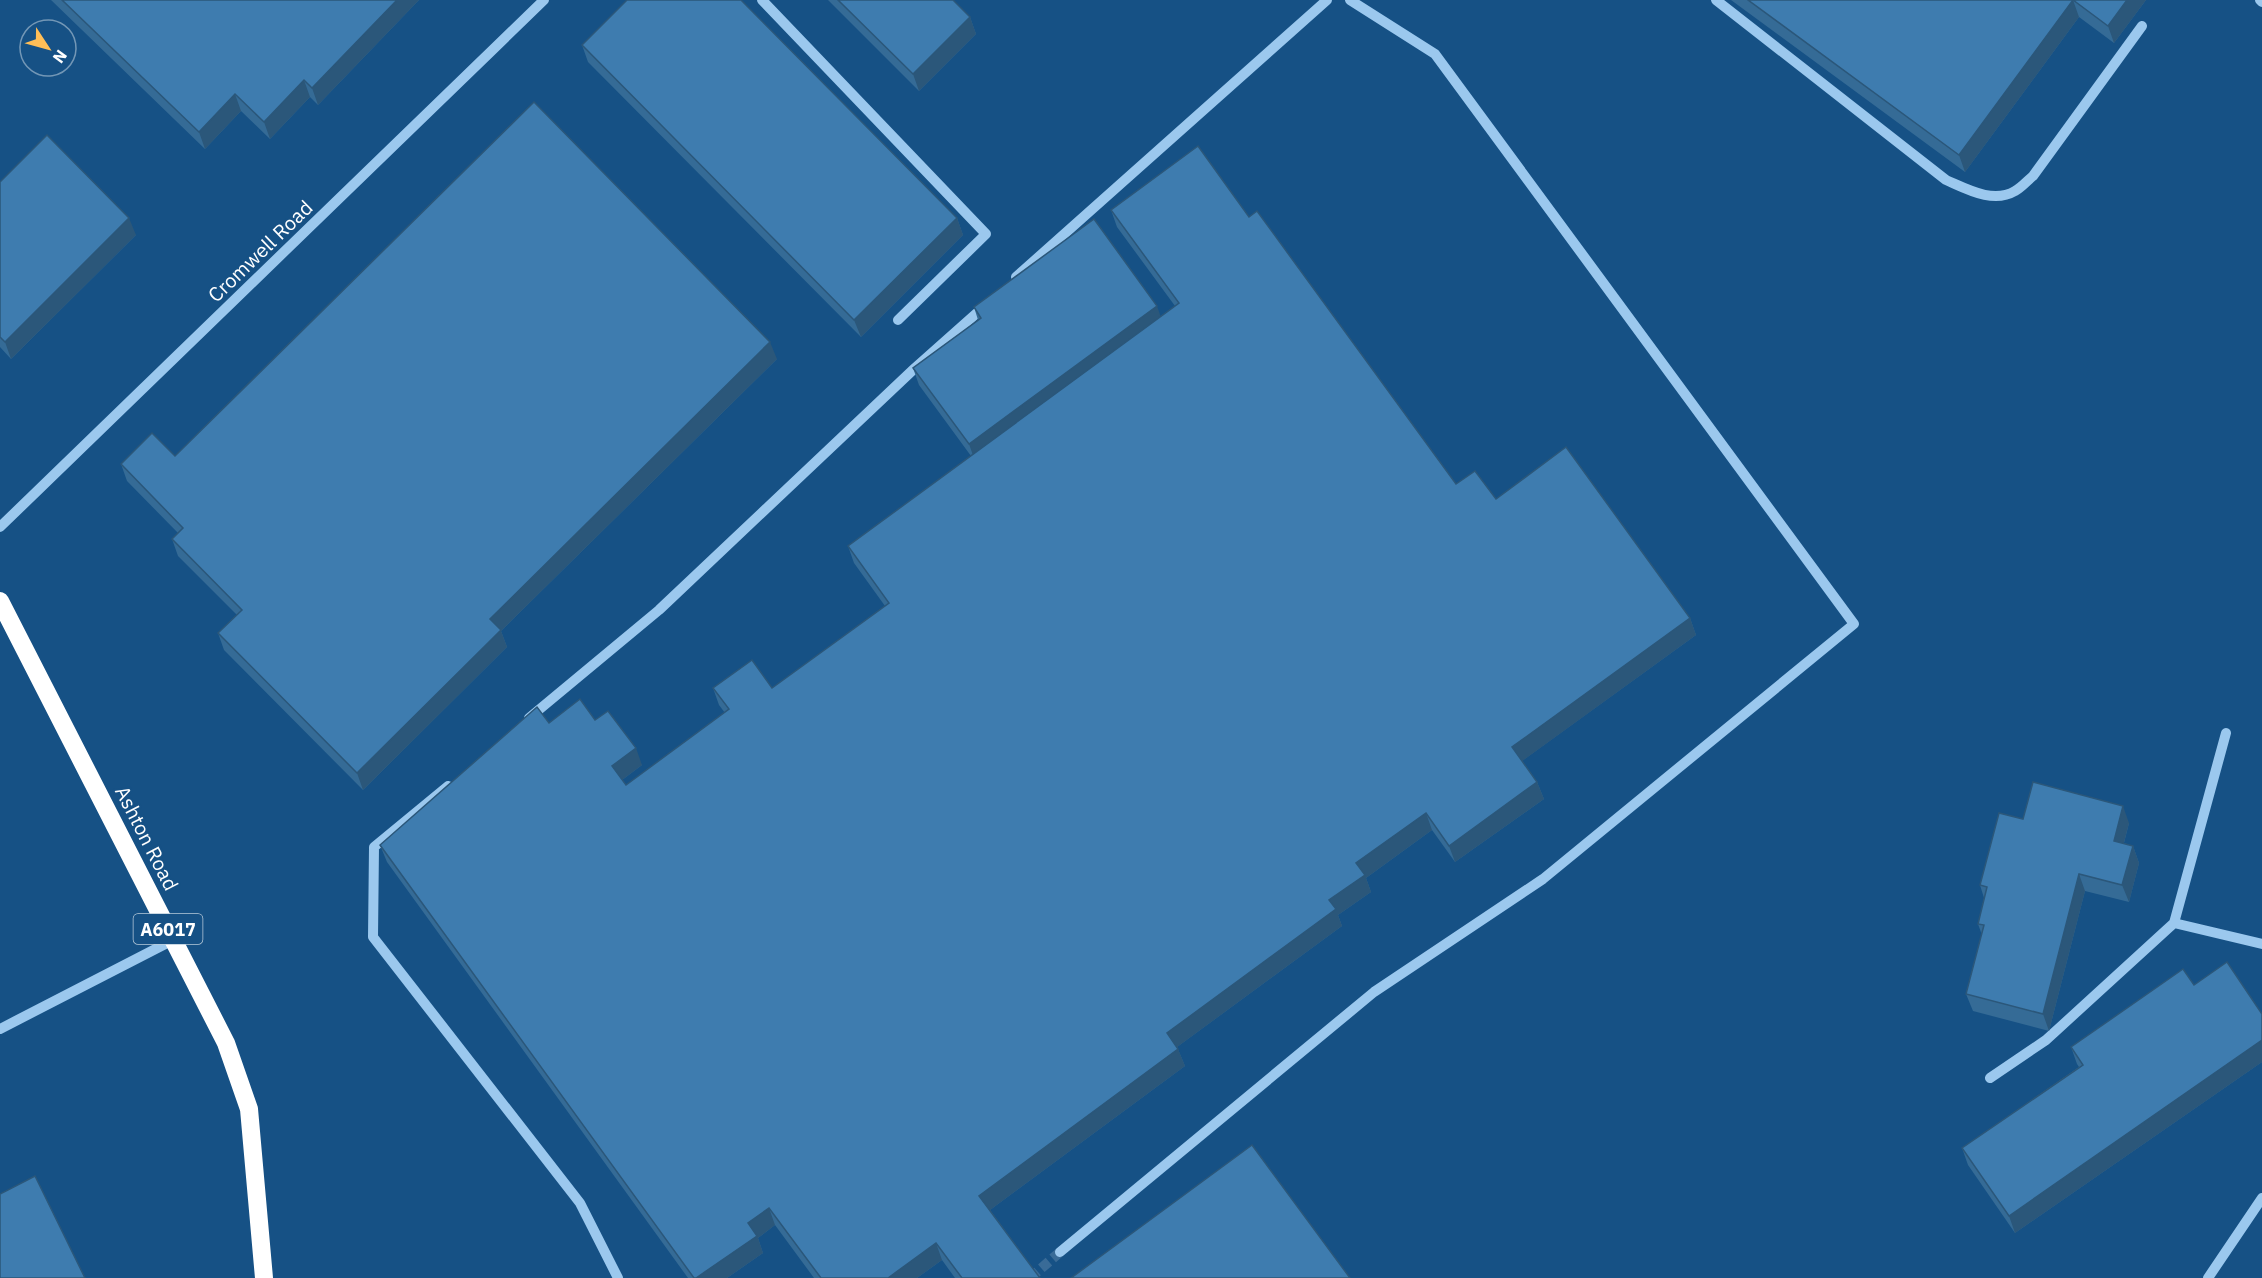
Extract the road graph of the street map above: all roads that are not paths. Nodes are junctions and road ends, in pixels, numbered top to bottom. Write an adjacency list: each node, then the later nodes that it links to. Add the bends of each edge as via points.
1 (762, 0): 9 (street, via 986,234)
2 (1328, 0): 7 (street)
3 (1350, 0): 21 (street, via 1435,54 1854,624 1543,879 1374,992)
4 (1716, 0): 6 (street, via 1946,180 1995,197 2014,192 2033,176)
5 (543, 1): 10 (street, Cromwell Road)
6 (2142, 26)
7 (1011, 282)
8 (994, 297): 12 (street, via 659,610)
9 (898, 320)
10 (0, 527)
11 (0, 601): 16 (highway, Ashton Road / A6017)
12 (521, 725)
13 (2226, 733): 15 (street)
14 (457, 778): 23 (street, via 374,848 373,937 580,1203)
15 (2174, 924): 17 (street); 19 (street, via 2046,1040)
16 (173, 940): 18 (street); 22 (highway, Ashton Road / A6017, via 226,1043 249,1109)
17 (2262, 944)
18 (0, 1029)
19 (1990, 1078)
20 (2260, 1206): 24 (street)
21 (1060, 1252)
22 (264, 1278)
23 (618, 1278)
24 (2208, 1278)

